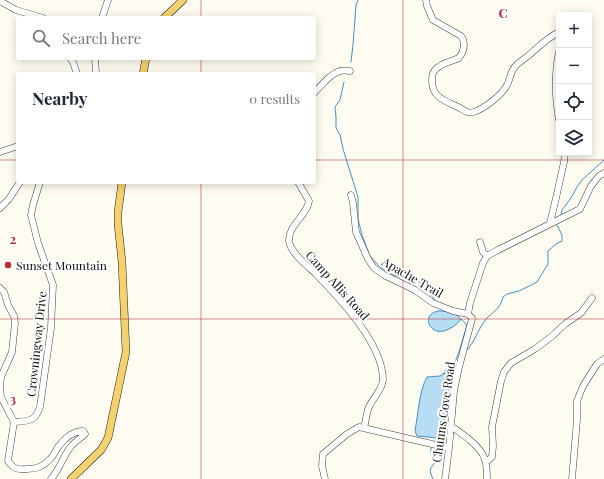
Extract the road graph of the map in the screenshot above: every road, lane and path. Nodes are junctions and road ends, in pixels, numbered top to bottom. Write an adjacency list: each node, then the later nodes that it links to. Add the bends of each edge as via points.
1 (108, 0): 6 (street)
2 (183, 0): 7 (main road)
3 (426, 0): 8 (street, via 433,20 462,38 464,42 459,58 444,63 434,71 433,89 444,101 467,113 477,111 494,100 507,85 516,66)
4 (0, 1): 5 (street, via 16,10)
5 (36, 16)
6 (103, 16)
7 (166, 16)
8 (556, 34)
9 (71, 60): 13 (street)
10 (94, 60): 14 (street)
11 (146, 60): 15 (main road)
12 (350, 71): 16 (street, via 338,72)
13 (75, 72)
14 (96, 72)
15 (143, 72)
16 (316, 91)
17 (16, 147): 18 (street)
18 (0, 152)
19 (564, 156): 27 (street)
20 (604, 172): 27 (street, via 591,186 580,209)
21 (19, 184): 26 (street)
22 (39, 184): 35 (street, Crowningway Drive, via 31,215 53,286 51,328 37,415 27,422)
23 (122, 184): 41 (main road, via 118,224 126,352 106,443)
24 (299, 184): 37 (street, Camp Allis Road, via 309,201 291,231 290,245 296,255 349,311 377,353 380,364 383,381 369,407)
25 (351, 195): 32 (street, Apache Trail, via 356,232 374,268 438,305)
26 (0, 208)
27 (550, 223): 29 (street)
28 (480, 242): 29 (street, via 483,252)
29 (488, 256): 32 (street, Chunns Cove Road, via 480,268)
30 (0, 288): 34 (street, via 4,292 15,323 12,352 1,377)
31 (592, 298): 39 (street, via 581,313 535,349 511,363 504,372 492,428 492,457)
32 (468, 314): 36 (street, Chunns Cove Road, via 472,320 454,391)
33 (604, 359): 45 (street, via 597,364 577,400)
34 (0, 387): 35 (street, via 1,396)
35 (14, 422): 40 (street, via 8,462 18,469 35,469 43,465 50,460 64,439 75,432 83,431 84,434 73,444)
36 (451, 426): 38 (street, Chunns Cove Road); 39 (street, via 478,447)
37 (364, 428): 38 (street); 42 (street, via 359,427 347,434 323,454)
38 (450, 448): 43 (street, Chunns Cove Road)
39 (486, 462): 44 (street)
40 (51, 479)
41 (71, 479)
42 (325, 479)
43 (445, 479)
44 (487, 479)
45 (572, 479)

